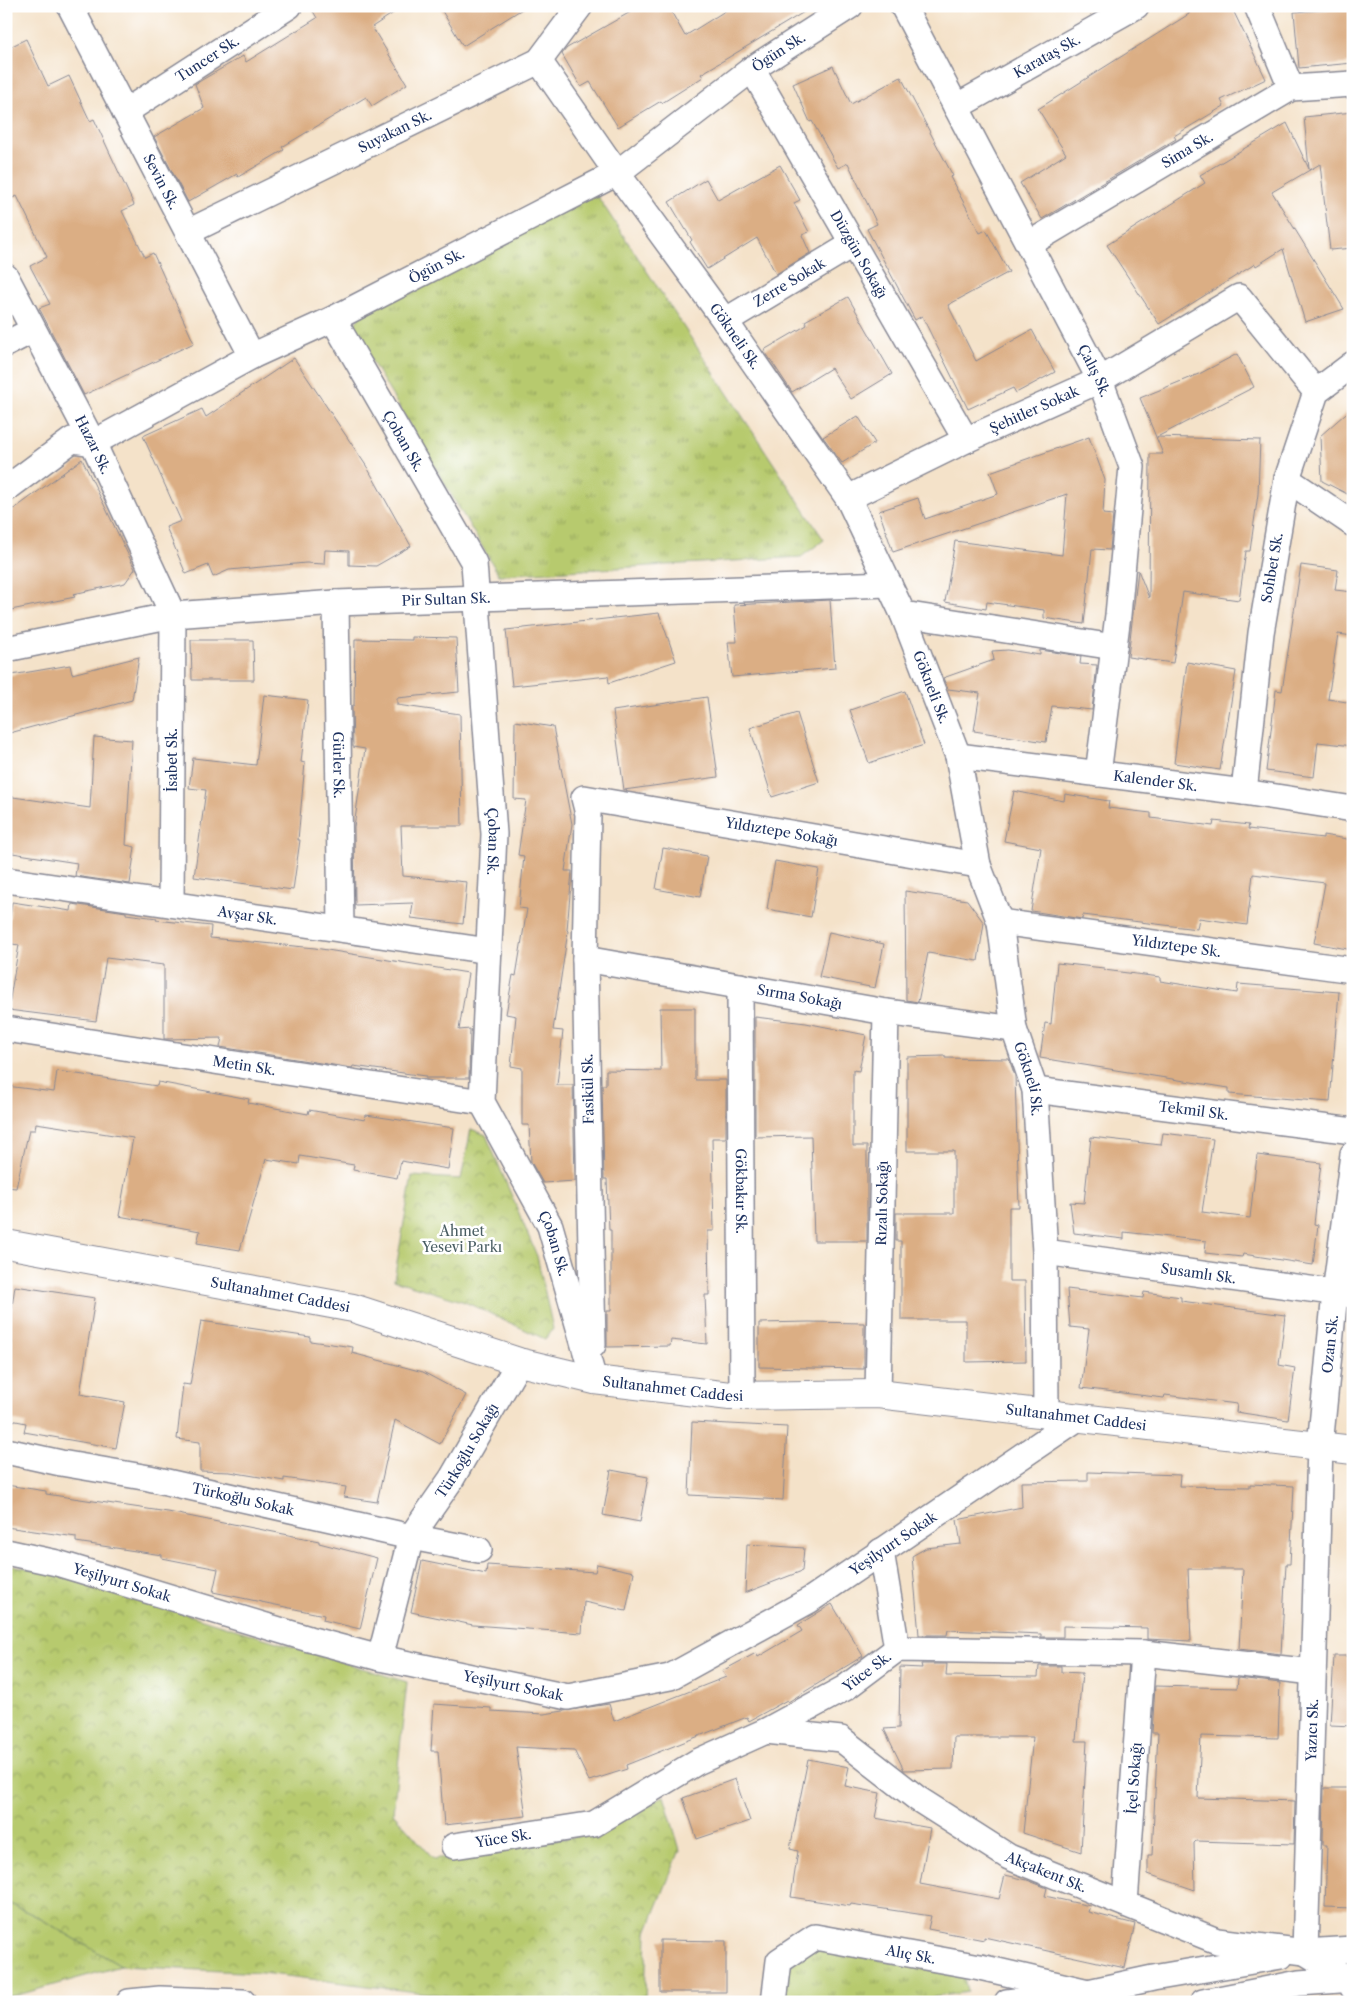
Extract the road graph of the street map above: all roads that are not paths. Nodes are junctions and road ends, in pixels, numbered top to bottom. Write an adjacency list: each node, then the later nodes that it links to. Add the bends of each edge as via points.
1 (70, 6): 13 (street, Sevin Sk.)
2 (289, 6): 13 (street, Tuncer Sk.)
3 (580, 6): 8 (street, Suyakan Sk.)
4 (850, 6): 9 (street, Ögün Sk.)
5 (903, 6): 12 (street, Çalış Sk.)
6 (1136, 6): 12 (street, Karataş Sk.)
7 (1256, 6): 11 (street)
8 (539, 62): 14 (street, Gökneli Sk.); 15 (street, Suyakan Sk.)
9 (752, 69): 14 (street, Ögün Sk.); 16 (street, Düzgün Sokağı)
10 (1353, 84): 11 (street, Sima Sk.)
11 (1291, 88): 17 (street, Sima Sk.)
12 (956, 107): 17 (street, Çalış Sk.)
13 (125, 112): 15 (street, Sevin Sk.)
14 (617, 172): 19 (street, Ögün Sk.); 20 (street, Gökneli Sk.)
15 (188, 232): 23 (street, Sevin Sk.)
16 (853, 244): 20 (street, Zerre Sokak); 27 (street, Düzgün Sokağı)
17 (1028, 244): 25 (street, Çalış Sk.)
18 (6, 277): 21 (street, Hazar Sk.)
19 (333, 319): 23 (street, Ögün Sk.); 34 (street, Çoban Sk., via 474,563)
20 (725, 321): 31 (street, Gökneli Sk.)
21 (33, 330): 22 (street); 28 (street, Hazar Sk.)
22 (6, 344)
23 (252, 356): 28 (street, Ögün Sk.)
24 (1353, 364): 26 (street)
25 (1100, 380): 26 (street, Şehitler Sokak, via 1239,297); 27 (street, Şehitler Sokak); 38 (street, Çalış Sk., via 1132,467)
26 (1316, 392): 29 (street, Sohbet Sk.)
27 (966, 440): 31 (street, Şehitler Sokak)
28 (92, 443): 30 (street, Ögün Sk., via 72,440); 37 (street, Hazar Sk.)
29 (1287, 479): 32 (street); 42 (street, Sohbet Sk., via 1261,633)
30 (6, 489)
31 (848, 498): 33 (street, Gökneli Sk.)
32 (1353, 524)
33 (889, 584): 34 (street, Pir Sultan Sk.); 36 (street, Gökneli Sk.)
34 (476, 598): 35 (street, Pir Sultan Sk.); 50 (street, Çoban Sk., via 494,834)
35 (336, 603): 37 (street, Pir Sultan Sk.); 49 (street, Gürler Sk.)
36 (903, 614): 38 (street); 40 (street, Gökneli Sk.)
37 (174, 615): 39 (street, Pir Sultan Sk.); 47 (street, İsabet Sk.)
38 (1114, 647): 41 (street, Çalış Sk.)
39 (6, 649)
40 (958, 756): 41 (street, Kalender Sk.); 45 (street, Gökneli Sk.)
41 (1098, 774): 42 (street, Kalender Sk.)
42 (1244, 792): 44 (street, Kalender Sk.)
43 (584, 798): 45 (street, Yıldıztepe Sokağı); 51 (street, Fasikül Sk., via 588,814)
44 (1353, 809)
45 (978, 865): 48 (street, Gökneli Sk.)
46 (6, 880): 47 (street, Avşar Sk.)
47 (171, 904): 49 (street, Avşar Sk.)
48 (1000, 922): 52 (street, Yıldıztepe Sk.); 56 (street, Gökneli Sk.)
49 (341, 929): 50 (street, Avşar Sk.)
50 (489, 951): 58 (street, Çoban Sk.)
51 (585, 960): 53 (street, Sırma Sokağı); 65 (street, Fasikül Sk.)
52 (1353, 970)
53 (740, 986): 54 (street, Sırma Sokağı); 67 (street, Gökbakır Sk.)
54 (886, 1012): 56 (street, Sırma Sokağı); 66 (street, Rızalı Sokağı)
55 (6, 1029): 58 (street, Metin Sk.)
56 (1014, 1029): 57 (street, Gökneli Sk.)
57 (1035, 1090): 59 (street, Tekmil Sk.); 62 (street, Gökneli Sk.)
58 (482, 1102): 65 (street, Çoban Sk., via 550,1226)
59 (1353, 1131)
60 (1353, 1154): 63 (street, Ozan Sk.)
61 (6, 1244): 64 (street, Sultanahmet Caddesi, via 353,1308)
62 (1045, 1252): 63 (street, Susamlı Sk.); 68 (street, Gökneli Sk.)
63 (1344, 1294): 70 (street, Ozan Sk.)
64 (519, 1362): 65 (street, Sultanahmet Caddesi); 73 (street, Türkoğlu Sokağı, via 452,1478)
65 (594, 1380): 67 (street, Sultanahmet Caddesi)
66 (878, 1394): 67 (street, Sultanahmet Caddesi); 68 (street, Sultanahmet Caddesi)
67 (742, 1396)
68 (1046, 1414): 69 (street, Sultanahmet Caddesi)
69 (1078, 1418): 70 (street, Sultanahmet Caddesi); 75 (street, Yeşilyurt Sokak)
70 (1320, 1446): 71 (street, Sultanahmet Caddesi); 80 (street, Yazıcı Sk.)
71 (1353, 1450)
72 (6, 1451): 73 (street, Türkoğlu Sokak, via 150,1478)
73 (410, 1537): 74 (street, Türkoğlu Sokak); 79 (street)
74 (479, 1550)
75 (881, 1551): 77 (street); 79 (street, Yeşilyurt Sokak, via 810,1600 670,1677 568,1697)
76 (6, 1552): 79 (street, Yeşilyurt Sokak, via 57,1563)
77 (897, 1649): 78 (street, Yüce Sk.); 81 (street, Yüce Sk., via 844,1688)
78 (1143, 1654): 80 (street, Yüce Sk.); 83 (street, İçel Sokağı)
79 (380, 1658)
80 (1313, 1672): 85 (street, Yazıcı Sk.)
81 (766, 1731): 82 (street, Yüce Sk., via 697,1762 594,1824); 83 (street, Akçakent Sk., via 841,1739 918,1798 1009,1857)
82 (454, 1846)
83 (1124, 1903): 85 (street, Akçakent Sk., via 1217,1941)
84 (1353, 1949): 85 (street, Akçakent Sk.)
85 (1305, 1952): 86 (street); 87 (street)
86 (1352, 1982): 93 (street, via 1299,1983)
87 (1088, 1992): 91 (street, Alıç Sk., via 980,1967 815,1937 780,1961); 92 (street)
88 (209, 2001): 89 (street, via 160,1999); 90 (street)
89 (129, 2002)
90 (243, 2002)
91 (774, 2002)
92 (1007, 2002)
93 (1203, 2002)

